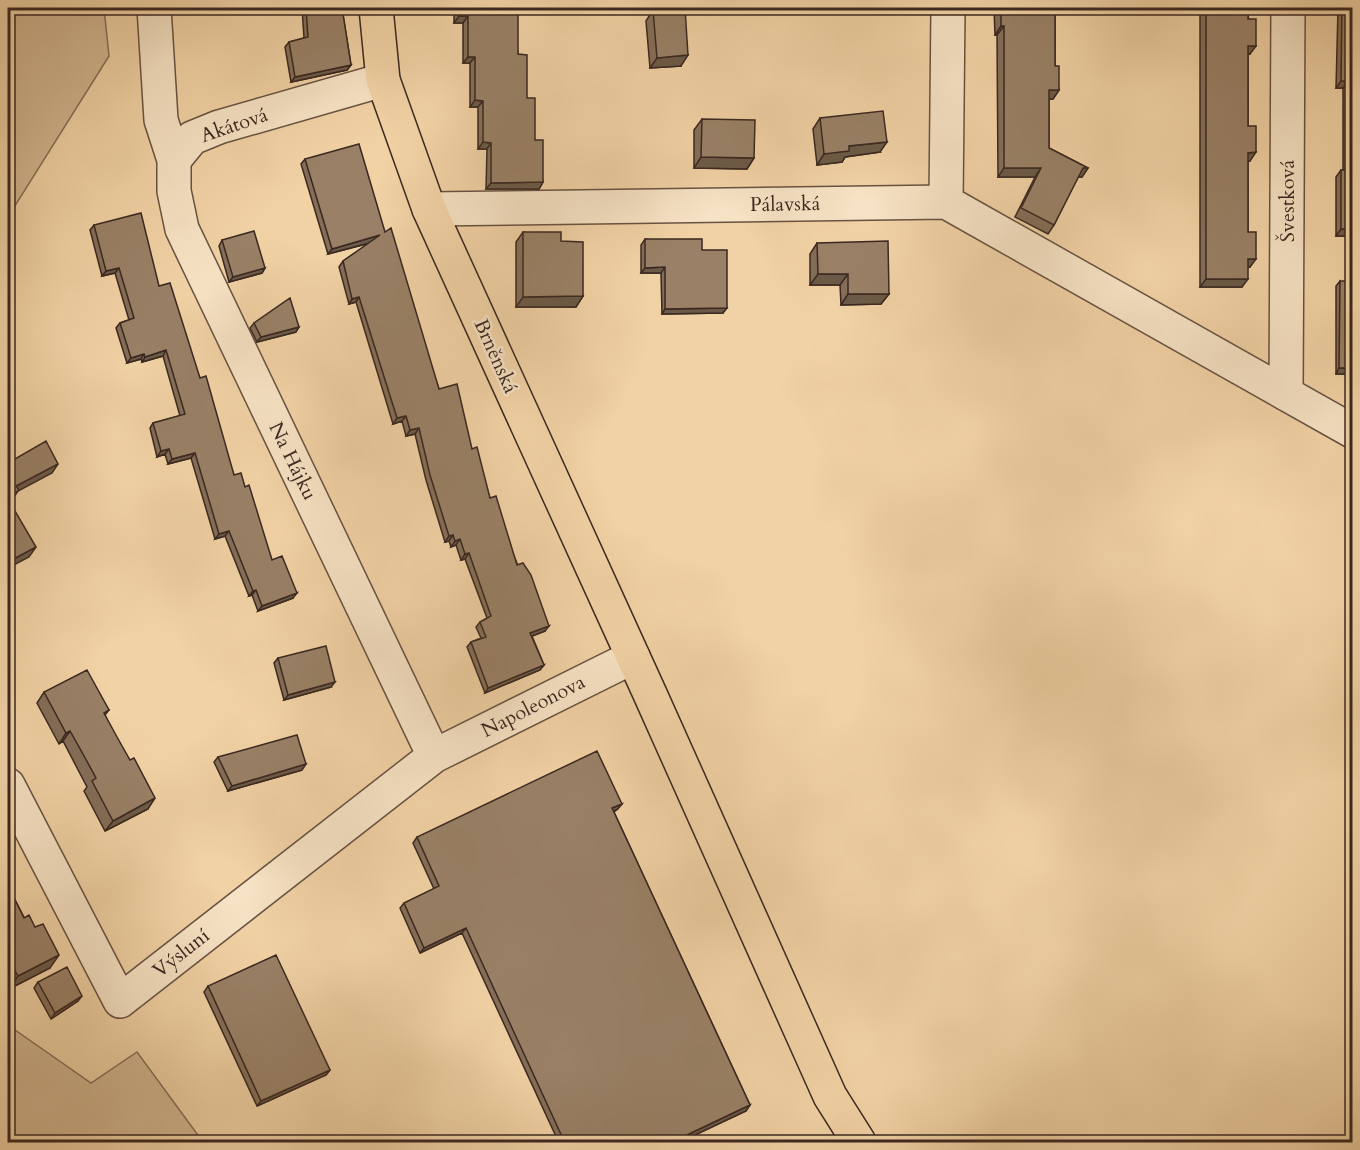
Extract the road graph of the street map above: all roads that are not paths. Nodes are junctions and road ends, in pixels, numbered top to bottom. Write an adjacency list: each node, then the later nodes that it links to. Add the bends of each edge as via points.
1 (154, 8): 6 (street, via 161,120)
2 (376, 8): 5 (main road, Brněnská)
3 (948, 8): 7 (street)
4 (1288, 8): 9 (street, Švestková)
5 (383, 80): 6 (street, Akátová, via 219,127 192,138); 8 (main road, Brněnská)
6 (174, 160): 12 (street, Na Hájku, via 174,191 183,230)
7 (946, 202): 8 (street, Pálavská); 9 (street)
8 (429, 209): 11 (main road, Brněnská)
9 (1286, 394): 10 (street)
10 (1353, 431)
11 (633, 657): 12 (street, Napoleonova); 14 (main road, Brněnská, via 830,1096)
12 (434, 756): 13 (street, Výsluní, via 120,1000)
13 (8, 785)
14 (859, 1143)

